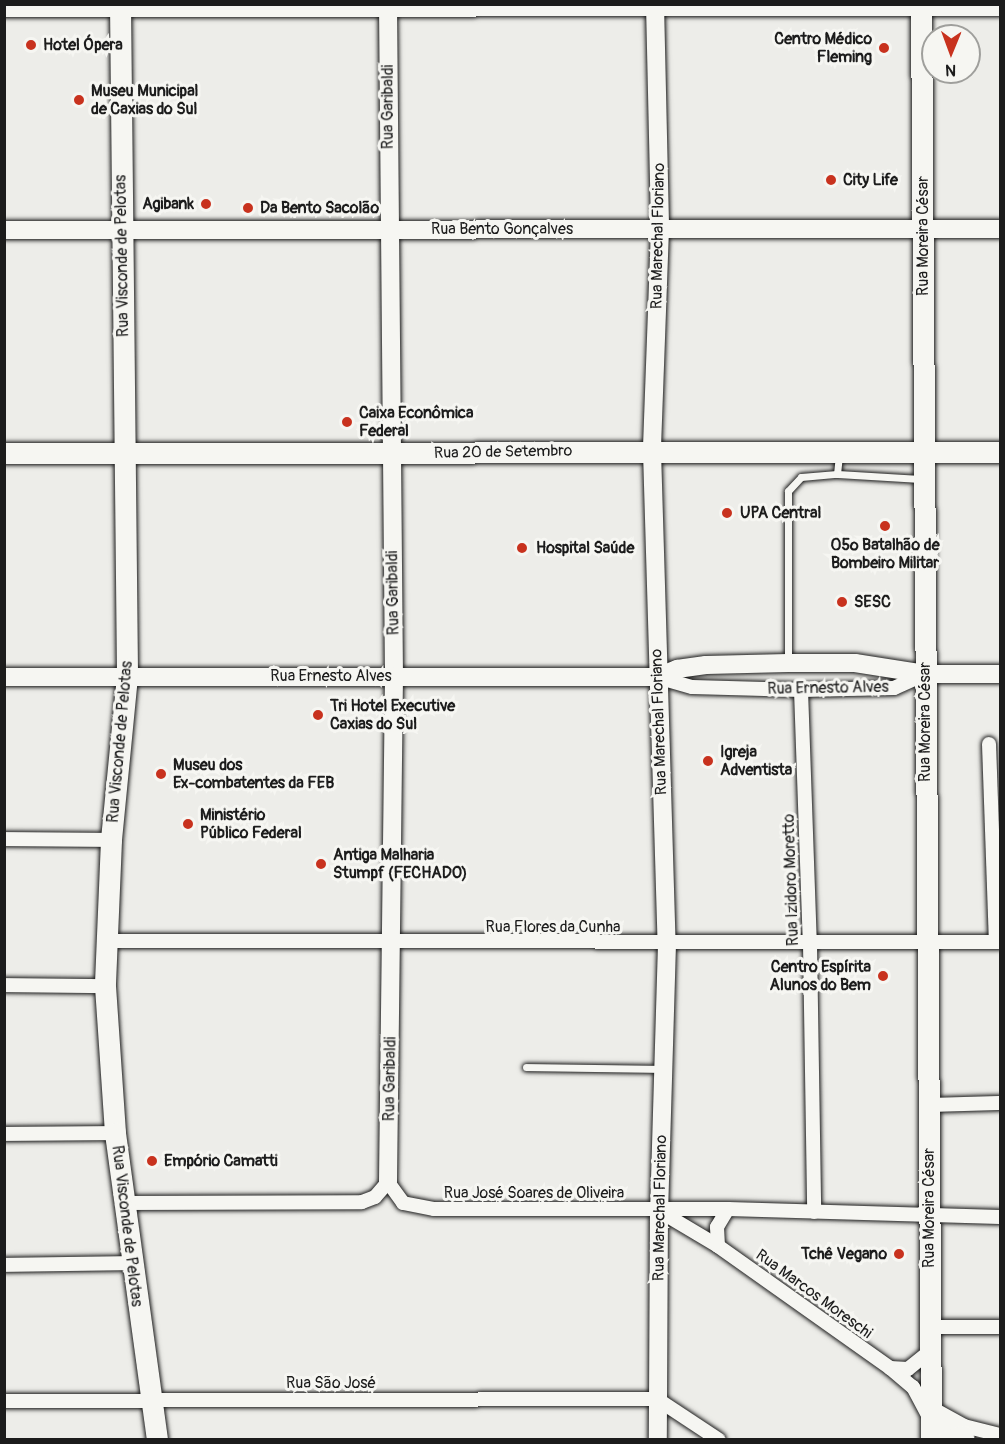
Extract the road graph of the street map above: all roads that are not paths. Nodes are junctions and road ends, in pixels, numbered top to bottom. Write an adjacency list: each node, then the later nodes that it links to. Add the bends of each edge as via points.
1 (120, 5): 4 (street); 5 (street); 8 (main road, Rua Visconde de Pelotas)
2 (655, 6): 3 (street); 4 (street); 12 (street, Rua Marechal Floriano)
3 (921, 6): 6 (street); 9 (main road, Rua Moreira César)
4 (388, 7): 7 (street, Rua Garibaldi)
5 (4, 8)
6 (1000, 8)
7 (388, 228): 8 (street, Rua Bento Gonçalves); 12 (street, Rua Bento Gonçalves); 18 (street, Rua Garibaldi)
8 (120, 229): 11 (street, Rua Bento Gonçalves); 17 (main road, Rua Visconde de Pelotas)
9 (923, 229): 10 (street, Rua Bento Gonçalves); 12 (street, Rua Bento Gonçalves); 14 (main road, Rua Moreira César)
10 (1000, 229)
11 (4, 230)
12 (660, 230): 13 (street, Rua Marechal Floriano)
13 (652, 451): 18 (main road, Rua 20 de Setembro); 19 (main road, Rua 20 de Setembro); 27 (street, Rua Marechal Floriano)
14 (924, 452): 15 (main road, Rua 20 de Setembro); 19 (main road, Rua 20 de Setembro); 20 (main road, Rua Moreira César)
15 (1000, 452)
16 (4, 453): 17 (main road, Rua 20 de Setembro)
17 (126, 453): 18 (main road, Rua 20 de Setembro); 24 (main road, Rua Visconde de Pelotas)
18 (391, 453): 25 (street, Rua Garibaldi)
19 (838, 463): 20 (lane); 21 (lane, via 801,477 788,491)
20 (924, 479): 22 (main road, Rua Moreira César)
21 (788, 663): 22 (street, Rua Ernesto Alves, via 855,663); 27 (street, Rua Ernesto Alves, via 697,666)
22 (925, 674): 23 (street, Rua Ernesto Alves); 28 (street, Rua Ernesto Alves, via 894,688); 34 (main road, Rua Moreira César)
23 (1000, 674)
24 (127, 676): 25 (street, Rua Ernesto Alves); 26 (street, Rua Ernesto Alves); 31 (main road, Rua Visconde de Pelotas)
25 (394, 676): 27 (street, Rua Ernesto Alves); 33 (street, Rua Garibaldi)
26 (4, 677)
27 (657, 677): 28 (street, Rua Ernesto Alves, via 692,687); 36 (street, Rua Marechal Floriano)
28 (801, 690): 37 (street, Rua Izidoro Moretto)
29 (989, 744): 35 (street)
30 (4, 839): 31 (street)
31 (111, 840): 32 (main road, Rua Visconde de Pelotas)
32 (106, 941): 33 (street, Rua Flores da Cunha); 39 (main road, Rua Visconde de Pelotas)
33 (393, 942): 36 (street, Rua Flores da Cunha); 46 (street, Rua Garibaldi)
34 (926, 942): 35 (street, Rua Flores da Cunha); 37 (street, Rua Flores da Cunha); 43 (main road, Rua Moreira César)
35 (998, 942)
36 (667, 944): 37 (street, Rua Flores da Cunha); 41 (street, Rua Marechal Floriano)
37 (810, 944): 50 (street, Rua Izidoro Moretto)
38 (4, 985): 39 (street)
39 (105, 986): 44 (main road, Rua Visconde de Pelotas)
40 (526, 1067): 41 (lane)
41 (663, 1069): 49 (street, Rua Marechal Floriano)
42 (1000, 1103): 43 (street)
43 (928, 1105): 51 (main road, Rua Moreira César)
44 (115, 1133): 45 (street); 47 (main road, Rua Visconde de Pelotas)
45 (4, 1134)
46 (388, 1182): 47 (street, via 375,1197 362,1202); 49 (street, Rua José Soares de Oliveira, via 403,1203 415,1208)
47 (123, 1203): 54 (main road, Rua Visconde de Pelotas)
48 (728, 1209): 49 (street, Rua José Soares de Oliveira); 50 (street, Rua José Soares de Oliveira); 53 (street, via 717,1227)
49 (659, 1211): 53 (street, Rua Marcos Moreschi); 60 (street, Rua Marechal Floriano)
50 (814, 1212): 51 (street, Rua José Soares de Oliveira)
51 (928, 1215): 52 (street, Rua José Soares de Oliveira); 57 (main road, Rua Moreira César)
52 (1000, 1217)
53 (718, 1246): 59 (street, Rua Marcos Moreschi)
54 (131, 1263): 55 (street); 61 (main road, Rua Visconde de Pelotas)
55 (4, 1265)
56 (1000, 1327): 57 (street)
57 (929, 1328): 58 (main road, Rua Moreira César)
58 (930, 1351): 59 (street, via 908,1369); 63 (main road, Rua Moreira César)
59 (890, 1368): 63 (street, Rua Marcos Moreschi, via 913,1387)
60 (657, 1399): 61 (street, Rua São José); 67 (street, Rua Marechal Floriano); 68 (street)
61 (151, 1400): 62 (street, Rua São José); 66 (main road, Rua Visconde de Pelotas)
62 (4, 1401)
63 (930, 1422): 64 (street); 65 (street)
64 (1000, 1435)
65 (961, 1438)
66 (157, 1440)
67 (658, 1440)
68 (719, 1440)

